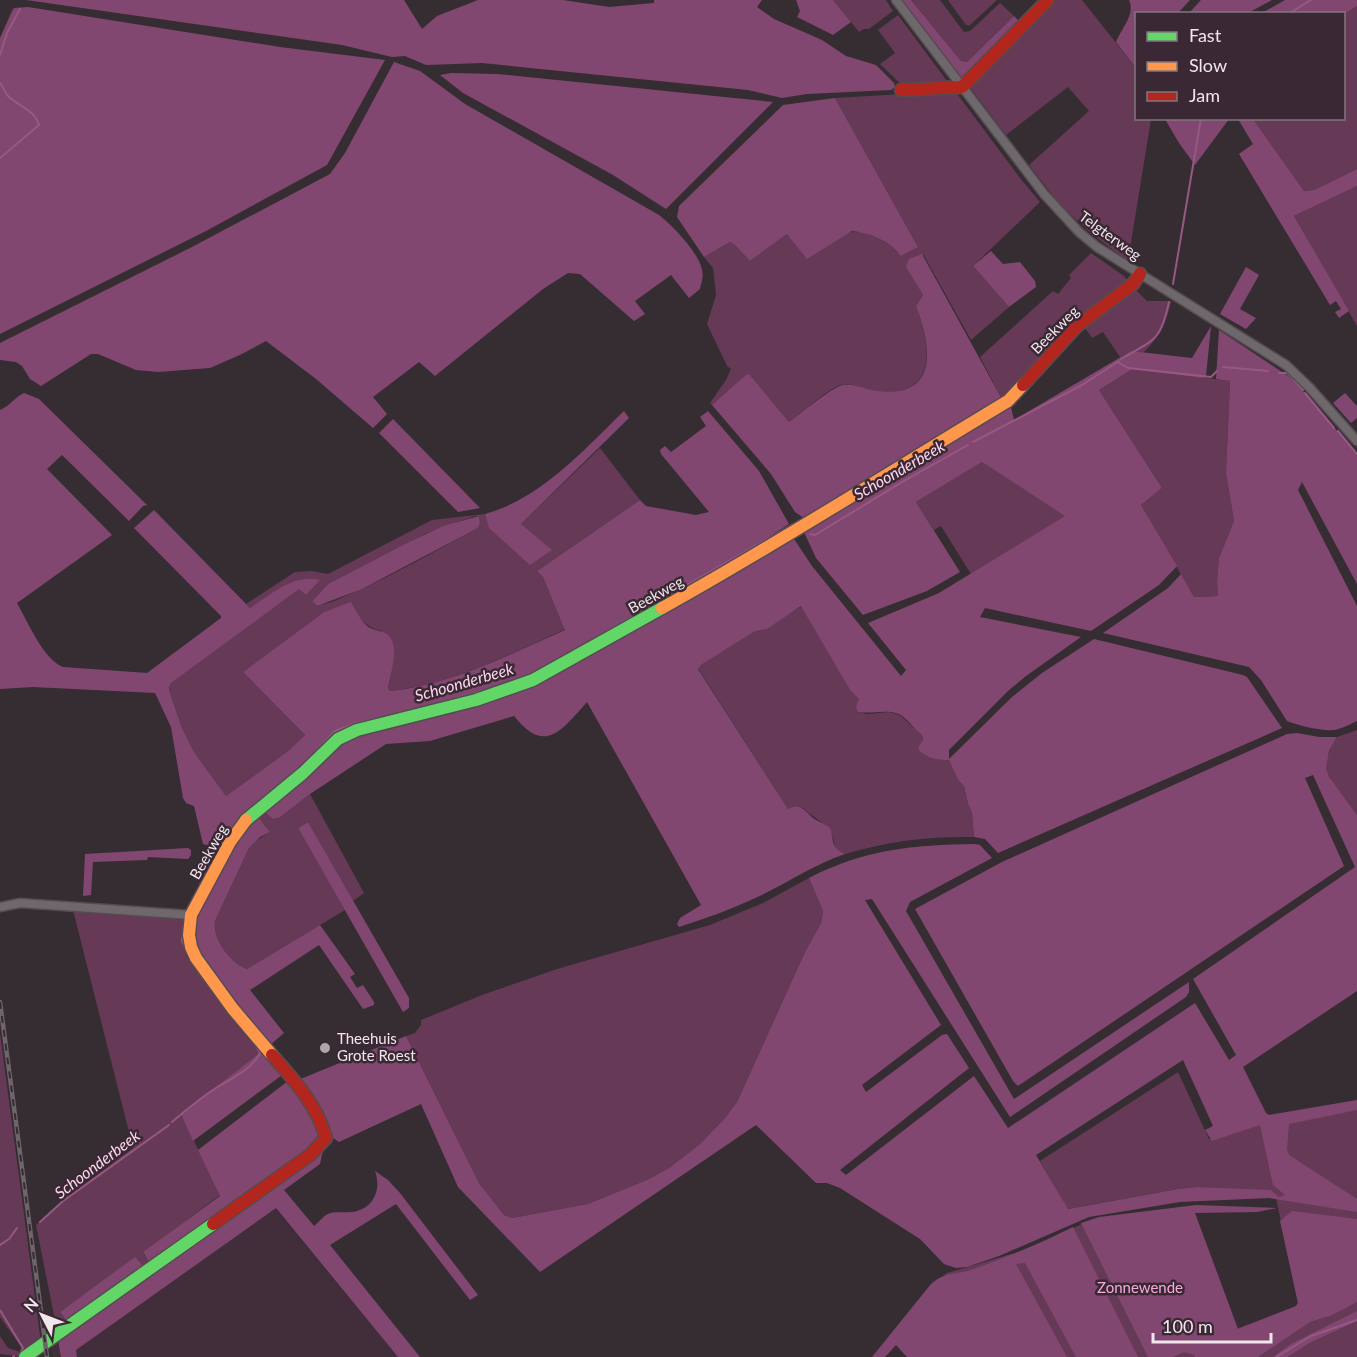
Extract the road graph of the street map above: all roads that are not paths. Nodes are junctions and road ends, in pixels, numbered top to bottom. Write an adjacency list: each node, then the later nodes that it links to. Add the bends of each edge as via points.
1 (896, 0): 3 (street, Telgterweg)
2 (1048, 0): 3 (street)
3 (962, 87): 4 (street); 5 (street, Telgterweg, via 1062,216 1097,247)
4 (901, 90)
5 (1140, 274): 6 (street, Telgterweg, via 1286,365); 8 (street, Beekweg, via 1133,284 1077,326 1008,401 757,555 532,680 476,700 357,730 338,739 244,821)
6 (1357, 441)
7 (0, 907): 8 (street, via 20,903)
8 (191, 915): 9 (street, Beekweg, via 190,947 196,958 319,1115 326,1138 310,1155)
9 (25, 1357)

